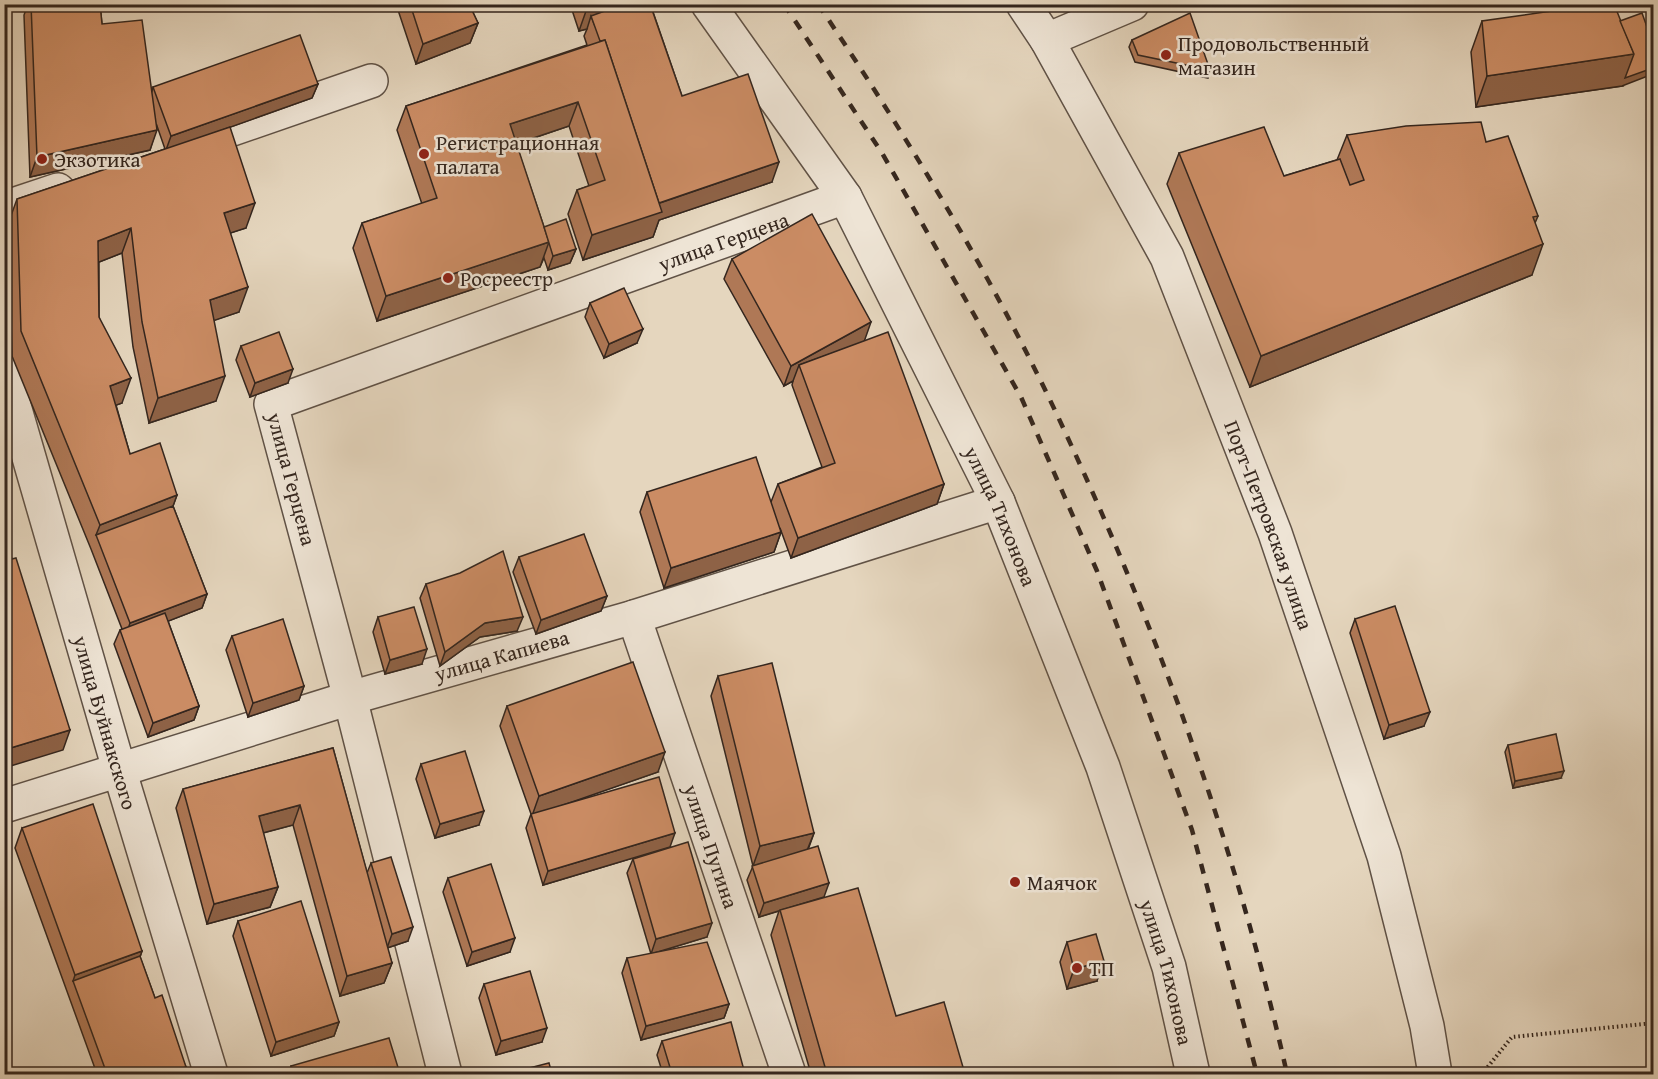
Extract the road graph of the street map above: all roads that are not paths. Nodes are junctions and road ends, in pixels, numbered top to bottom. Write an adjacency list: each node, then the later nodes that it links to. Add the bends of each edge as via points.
1 (708, 4): 8 (street, улица Тихонова)
2 (1023, 4): 4 (street, Порт-Петровская улица)
3 (1132, 4): 4 (street)
4 (1047, 40): 20 (street, Порт-Петровская улица, via 1167,257 1275,533 1384,856)
5 (371, 81): 6 (street)
6 (160, 154)
7 (82, 181): 9 (street)
8 (845, 197): 11 (street, улица Тихонова); 13 (street, улица Герцена, via 271,404)
9 (4, 208)
10 (4, 371): 14 (street, улица Буйнакского)
11 (998, 502): 12 (street, улица Капиева); 19 (street, улица Тихонова, via 1103,767 1169,967)
12 (634, 617): 13 (street, улица Капиева); 18 (street, улица Пугина)
13 (350, 698): 14 (street, улица Капиева); 17 (street, улица Герцена)
14 (119, 769): 15 (street, улица Капиева); 16 (street, улица Буйнакского)
15 (4, 806)
16 (211, 1074)
17 (446, 1074)
18 (789, 1074)
19 (1193, 1074)
20 (1436, 1074)

